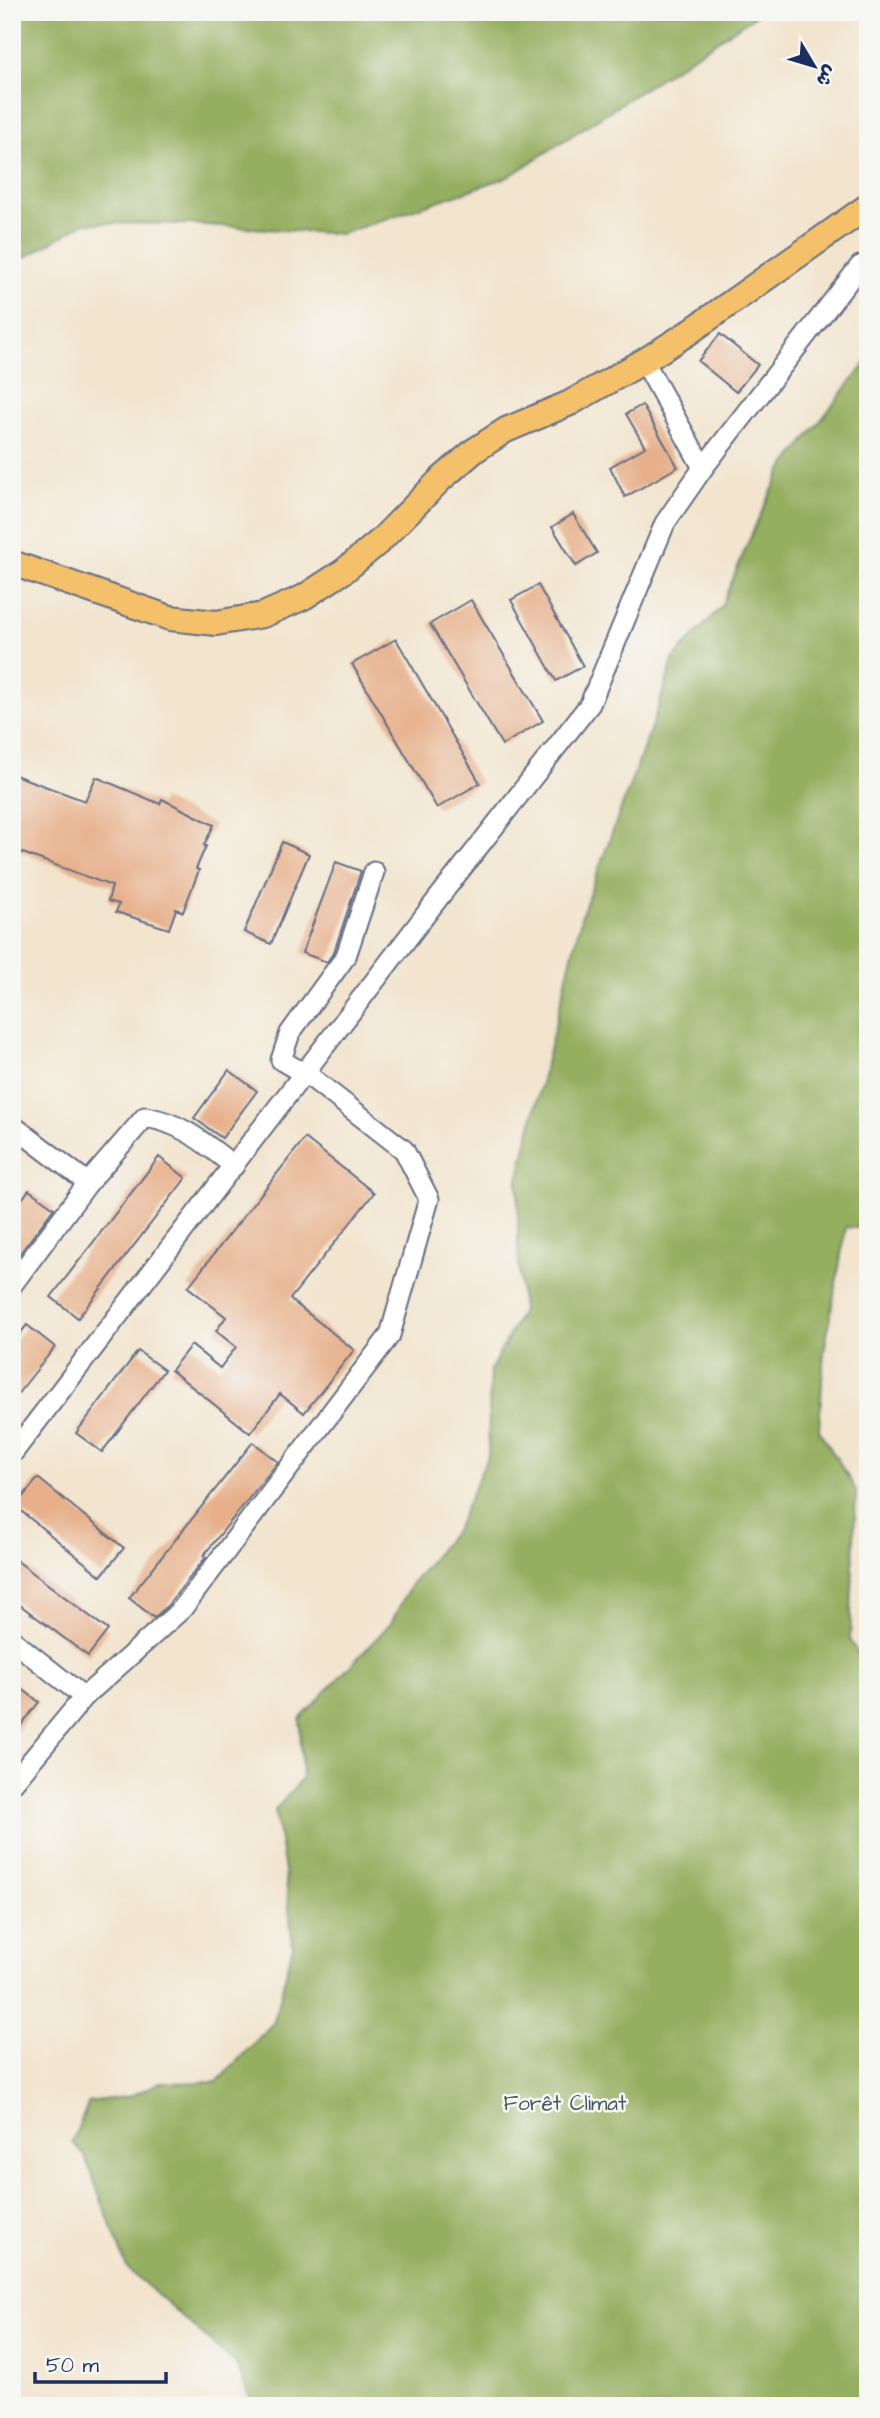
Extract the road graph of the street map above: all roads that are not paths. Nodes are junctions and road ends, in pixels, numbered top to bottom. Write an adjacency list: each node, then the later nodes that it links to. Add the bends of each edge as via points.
1 (868, 206): 3 (main road)
2 (868, 265): 4 (street, via 860,266)
3 (644, 361): 4 (street); 5 (main road, via 475,450 344,571 304,597 263,615 216,624 170,618)
4 (703, 468): 7 (street, via 665,523 590,704)
5 (12, 563)
6 (374, 872): 7 (street, via 346,956 290,1033 281,1060)
7 (304, 1073): 9 (street); 14 (street, via 404,1150 429,1199 390,1335 182,1609)
8 (12, 1125): 10 (street)
9 (234, 1166): 10 (street, via 183,1128 145,1117); 12 (street)
10 (88, 1183): 11 (street)
11 (12, 1285)
12 (12, 1454)
13 (12, 1640): 14 (street)
14 (84, 1697): 15 (street)
15 (12, 1784)

